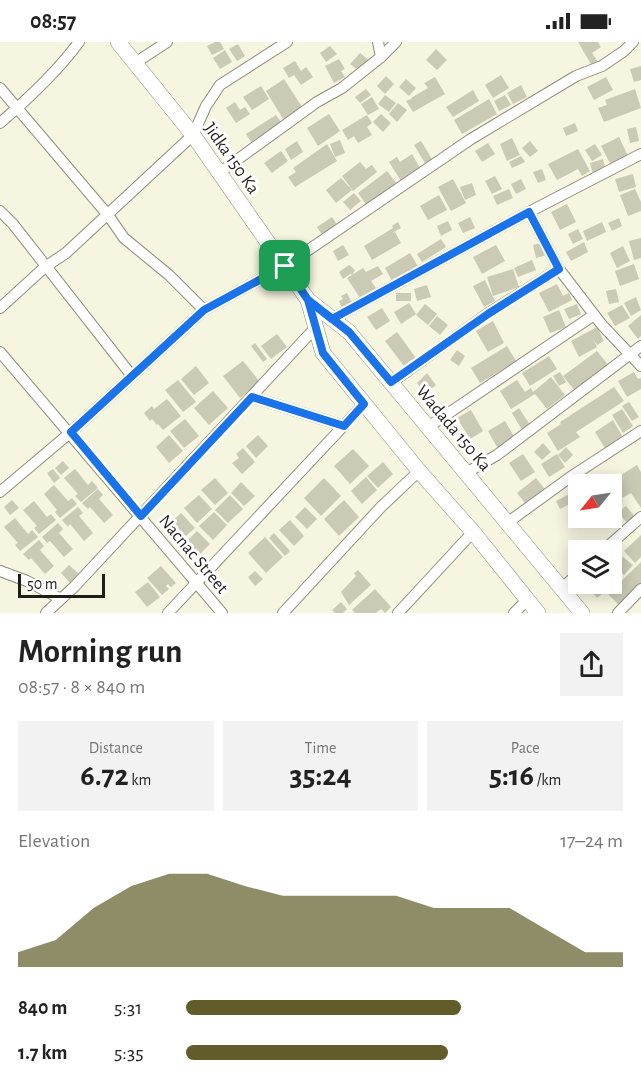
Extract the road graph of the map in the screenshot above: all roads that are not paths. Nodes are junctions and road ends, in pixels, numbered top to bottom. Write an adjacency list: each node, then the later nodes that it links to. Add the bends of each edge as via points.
1 (79, 42): 11 (street)
2 (118, 42): 9 (street, Jidka 150 Ka)
3 (167, 42): 9 (street)
4 (287, 42): 13 (street, via 220,86)
5 (378, 42): 8 (street)
6 (396, 42): 8 (street)
7 (633, 42): 19 (street, via 602,66 576,76 471,138)
8 (381, 57): 15 (street)
9 (135, 63): 13 (street, Jidka 150 Ka)
10 (0, 88): 11 (street)
11 (17, 108): 12 (street); 18 (street)
12 (0, 123)
13 (193, 135): 15 (street, Jidka 150 Ka); 18 (street)
14 (641, 154): 16 (street)
15 (219, 172): 19 (street, Jidka 150 Ka)
16 (529, 212): 21 (street); 26 (street)
17 (0, 213): 20 (street)
18 (108, 215): 20 (street); 24 (street, via 124,238 170,275)
19 (285, 266): 22 (street, Jidka 150 Ka); 24 (street)
20 (45, 267): 23 (street); 32 (street)
21 (559, 269): 25 (street); 33 (street)
22 (308, 300): 26 (street, Wadada 150 Ka); 27 (street)
23 (0, 308)
24 (204, 310): 32 (street)
25 (594, 315): 30 (street); 37 (street)
26 (332, 319): 33 (street, Wadada 150 Ka, via 349,332)
27 (316, 327): 34 (street); 35 (street, via 323,353)
28 (641, 346): 30 (street)
29 (0, 352): 38 (street, Nacnac Street)
30 (631, 355): 31 (street); 41 (street, via 497,455)
31 (641, 366)
32 (132, 376): 38 (street)
33 (391, 382): 37 (street, Wadada 150 Ka)
34 (252, 397): 36 (street); 43 (street)
35 (364, 404): 36 (street); 40 (street)
36 (344, 426): 49 (street)
37 (428, 427): 41 (street, Wadada 150 Ka)
38 (71, 432): 42 (street); 43 (street, Nacnac Street)
39 (641, 432): 45 (street)
40 (419, 471): 46 (street); 58 (street)
41 (466, 473): 45 (street, Wadada 150 Ka)
42 (0, 492)
43 (141, 516): 49 (street, Nacnac Street); 53 (street)
44 (641, 517): 47 (street)
45 (507, 523): 51 (street, Wadada 150 Ka)
46 (473, 532): 54 (street); 59 (street)
47 (615, 540)
48 (0, 571): 53 (street)
49 (197, 582): 56 (street); 57 (street, Nacnac Street)
50 (568, 583): 51 (street)
51 (562, 588): 62 (street, Wadada 150 Ka)
52 (641, 589): 63 (street)
53 (61, 599): 55 (street)
54 (526, 600): 60 (street); 61 (street)
55 (46, 613)
56 (168, 613)
57 (222, 613)
58 (282, 613)
59 (398, 613)
60 (514, 613)
61 (538, 613)
62 (582, 613)
63 (618, 613)

